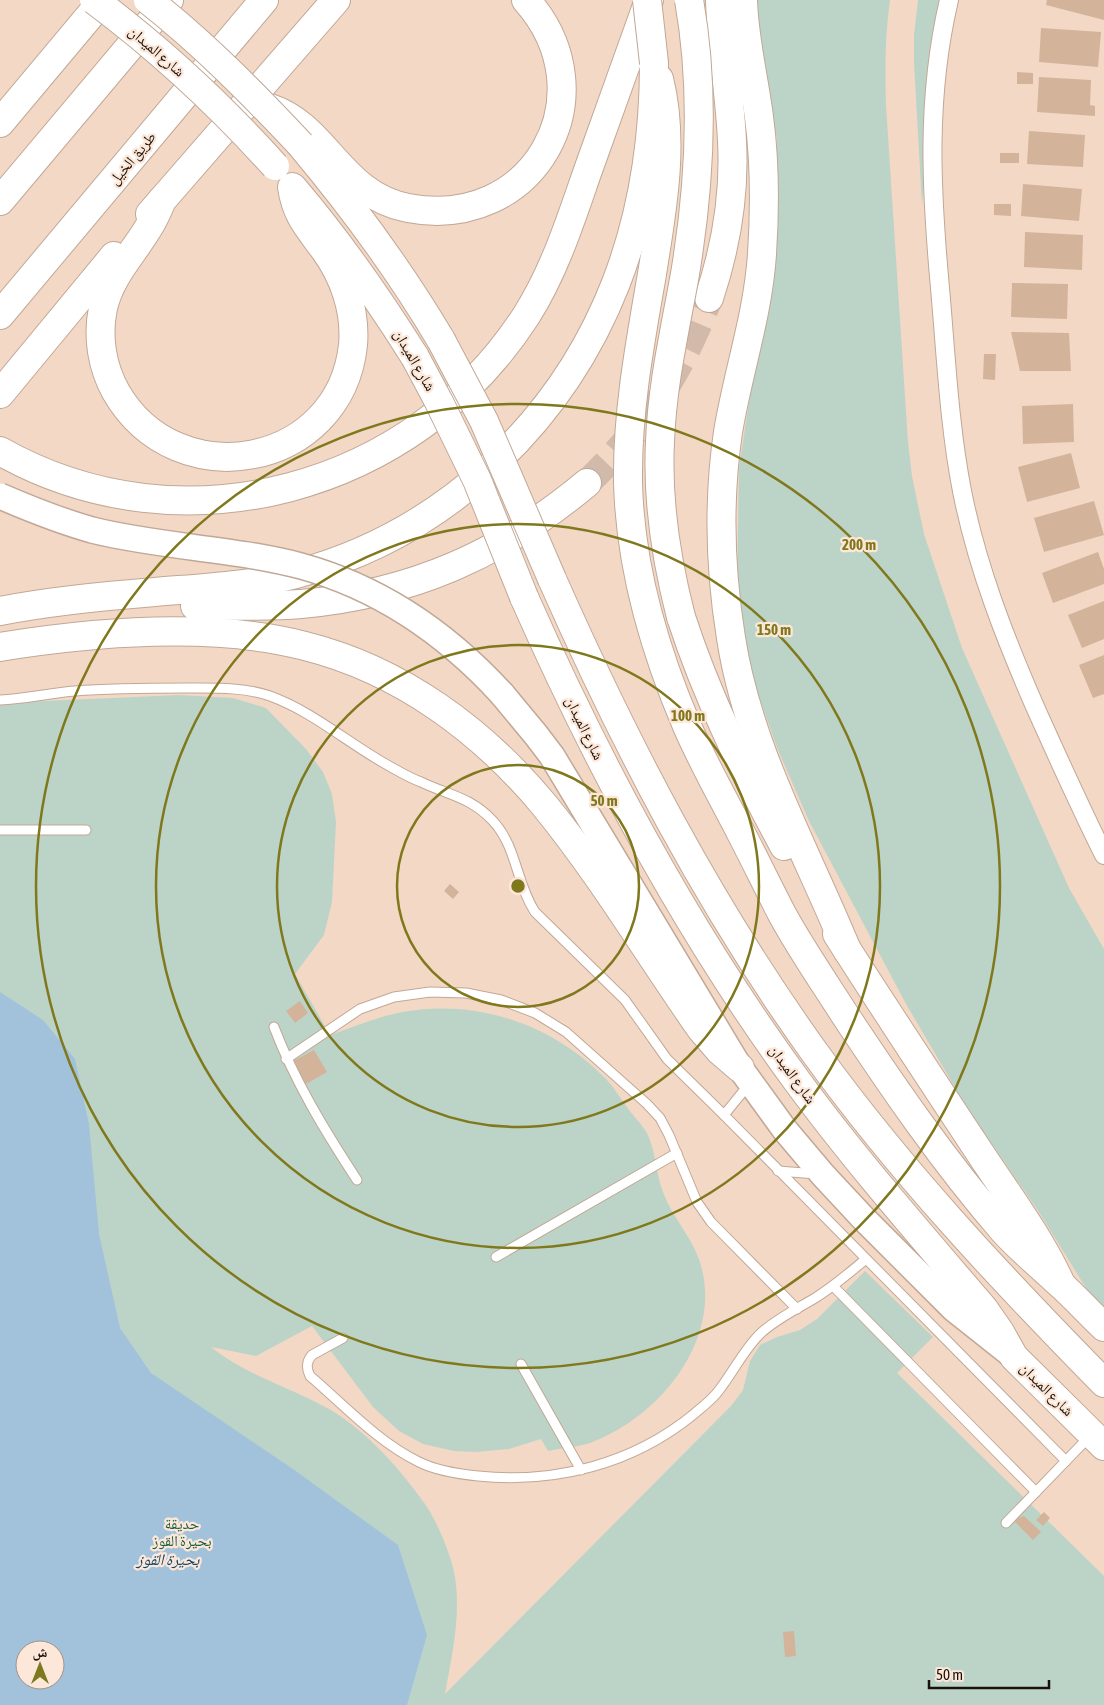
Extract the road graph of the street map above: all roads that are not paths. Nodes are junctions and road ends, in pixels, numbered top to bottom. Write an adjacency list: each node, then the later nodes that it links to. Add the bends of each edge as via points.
1 (94, 0): 20 (main road, شارع الميدان, bridge, via 188,76)
2 (103, 0): 14 (main road)
3 (148, 0): 19 (main road, شارع الميدان, bridge)
4 (169, 0): 22 (main road)
5 (264, 0): 24 (main road, طريق الخيل)
6 (336, 0): 15 (main road)
7 (352, 0): 15 (main road, via 322,33)
8 (526, 0): 19 (main road, via 545,25 556,47 561,71 561,104 553,135 536,163 526,175 500,194 486,202 455,210 422,210 393,204 365,190)
9 (648, 0): 16 (main road, bridge); 26 (main road, via 562,244 540,293 510,338 472,382 420,425 354,464 298,485 240,498 180,501 90,488 34,468)
10 (689, 0): 35 (main road, bridge, via 698,87 698,158 691,236 667,367 660,442 659,479 668,562 681,617 703,678 743,768 791,858)
11 (720, 0): 23 (main road, via 733,165 725,244)
12 (742, 0): 35 (main road, via 760,119 764,224 758,291 735,395 724,473 722,541 726,608 738,674 756,738)
13 (949, 0): 34 (street, via 934,84 931,149 934,224 960,482 977,555 1002,630)
14 (76, 33): 17 (main road, via 42,56); 18 (main road)
15 (294, 50): 21 (main road)
16 (654, 62): 29 (main road, via 651,132 637,216 616,282 575,365 548,405 494,465 443,506 387,539 327,564 232,586 116,595); 46 (main road, via 667,124 665,172 630,416 628,486 642,591 661,660 688,727 784,917 860,1038 901,1098 983,1205 1006,1233)
17 (0, 105)
18 (0, 123)
19 (307, 141): 53 (main road, شارع الميدان, bridge, via 407,285 441,340 488,429 615,716 663,809 784,1008 863,1116 941,1211)
20 (284, 177): 21 (main road, via 301,218 334,264 347,295 354,328 350,362 338,394 310,427 274,449 240,457 214,457 189,452 158,438 132,415 107,372 100,333 107,293 148,229); 51 (main road, شارع الميدان, bridge, via 365,281 439,402 577,712 617,792 723,972 841,1140 984,1309)
21 (162, 200): 25 (main road)
22 (0, 201)
23 (709, 298)
24 (0, 315)
25 (0, 394)
26 (0, 451)
27 (587, 483): 29 (main road, via 540,520 469,561 414,582 357,596 300,604)
28 (0, 496): 38 (main road, bridge, via 92,530 274,560 310,569 356,586 408,613 434,631 502,694 552,756)
29 (9, 609)
30 (0, 647): 38 (main road, via 116,634 247,636 333,654 406,687 452,716 477,737 545,806 602,882 701,1029)
31 (0, 700): 39 (lane, via 77,691 218,688 259,693 306,713 372,756 421,782 462,797 479,807 504,834 527,900 535,912 625,1000 667,1059)
32 (0, 830): 33 (lane)
33 (86, 830)
34 (1104, 855)
35 (847, 950): 46 (main road, via 1026,1220)
36 (274, 1027): 37 (lane)
37 (286, 1059): 40 (lane, via 360,1009 394,997 430,992 466,993 501,1000 535,1013 566,1032 593,1055 660,1118); 43 (lane)
38 (745, 1075): 39 (lane); 42 (main road)
39 (724, 1115): 41 (lane)
40 (677, 1153): 44 (lane); 48 (lane, via 697,1202 711,1222)
41 (778, 1170): 42 (lane); 45 (lane)
42 (823, 1175): 51 (main road, via 954,1309)
43 (357, 1180)
44 (496, 1257)
45 (866, 1260): 47 (lane); 55 (lane)
46 (1061, 1284): 49 (main road)
47 (834, 1287): 48 (lane); 57 (lane)
48 (797, 1309): 56 (lane, via 761,1332 715,1395 686,1420 630,1454)
49 (1104, 1327)
50 (343, 1338): 56 (lane, via 312,1355 308,1359 307,1371 390,1446 413,1459 455,1474 490,1477 552,1476)
51 (1014, 1357): 54 (main road, شارع الميدان)
52 (521, 1364): 56 (lane)
53 (1104, 1383)
54 (1098, 1440): 55 (lane)
55 (1066, 1461): 57 (lane)
56 (581, 1470)
57 (1036, 1492): 58 (lane)
58 (1006, 1523)

